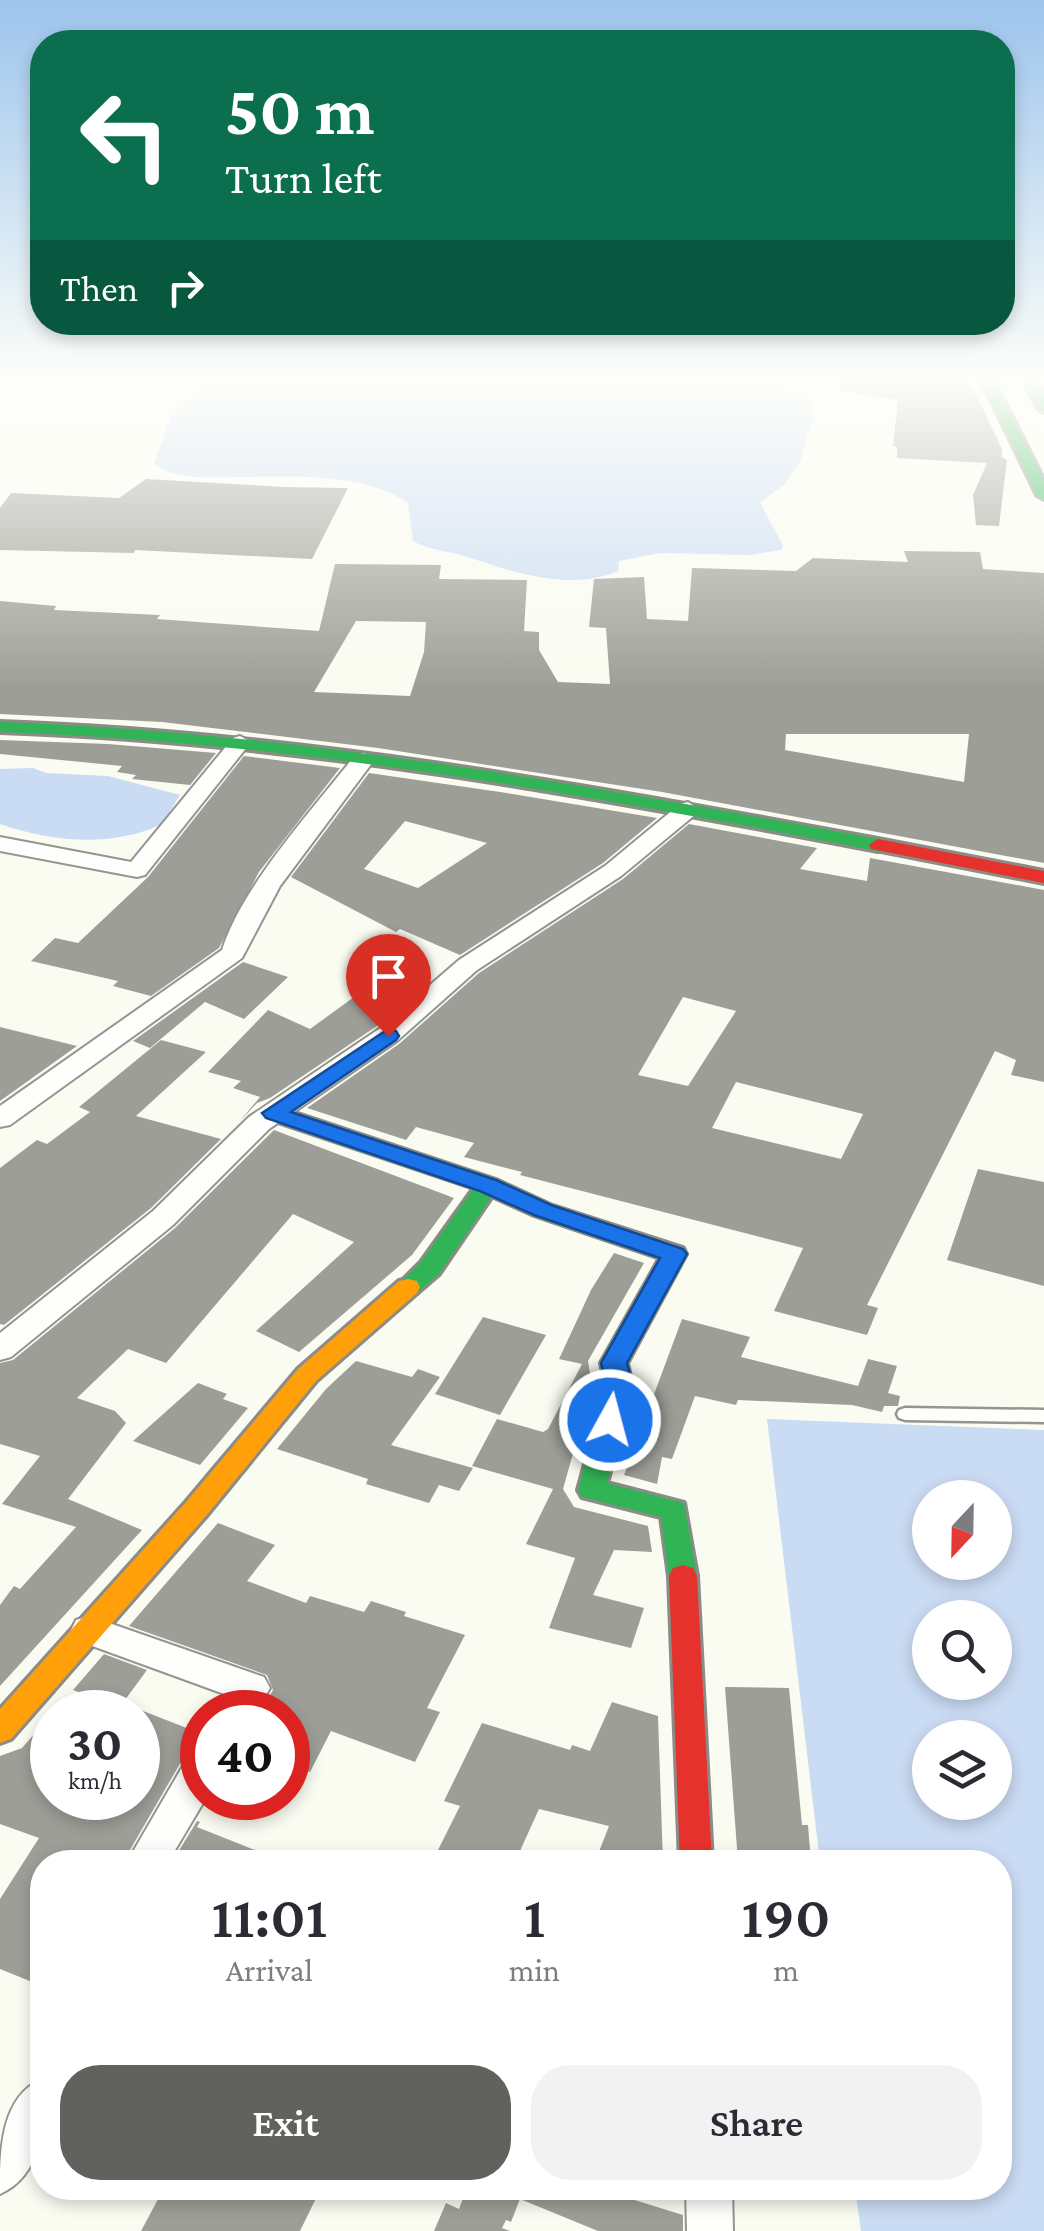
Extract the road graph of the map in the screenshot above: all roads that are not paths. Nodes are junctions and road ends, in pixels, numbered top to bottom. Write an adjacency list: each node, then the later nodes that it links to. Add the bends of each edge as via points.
1 (0, 727): 2 (main road)
2 (240, 742): 3 (main road); 5 (street, via 138,870)
3 (364, 759): 4 (main road); 8 (street, via 251,912 233,952)
4 (688, 809): 6 (main road); 7 (street, via 613,871 468,966 388,1036)
5 (0, 844)
6 (1044, 877)
7 (274, 1113): 9 (main road); 10 (street, via 162,1218)
8 (0, 1119)
9 (488, 1186): 13 (main road, via 430,1268 307,1376); 18 (main road, via 674,1254 614,1363 619,1386 592,1490 674,1510)
10 (0, 1349)
11 (905, 1414): 12 (lane)
12 (1044, 1416)
13 (89, 1630): 14 (street); 15 (main road)
14 (250, 1690)
15 (0, 1730)
16 (180, 1807): 17 (street)
17 (154, 1850)
18 (695, 1850)
19 (30, 2120): 20 (street)
20 (0, 2171)
21 (709, 2200): 22 (street)
22 (710, 2231)

